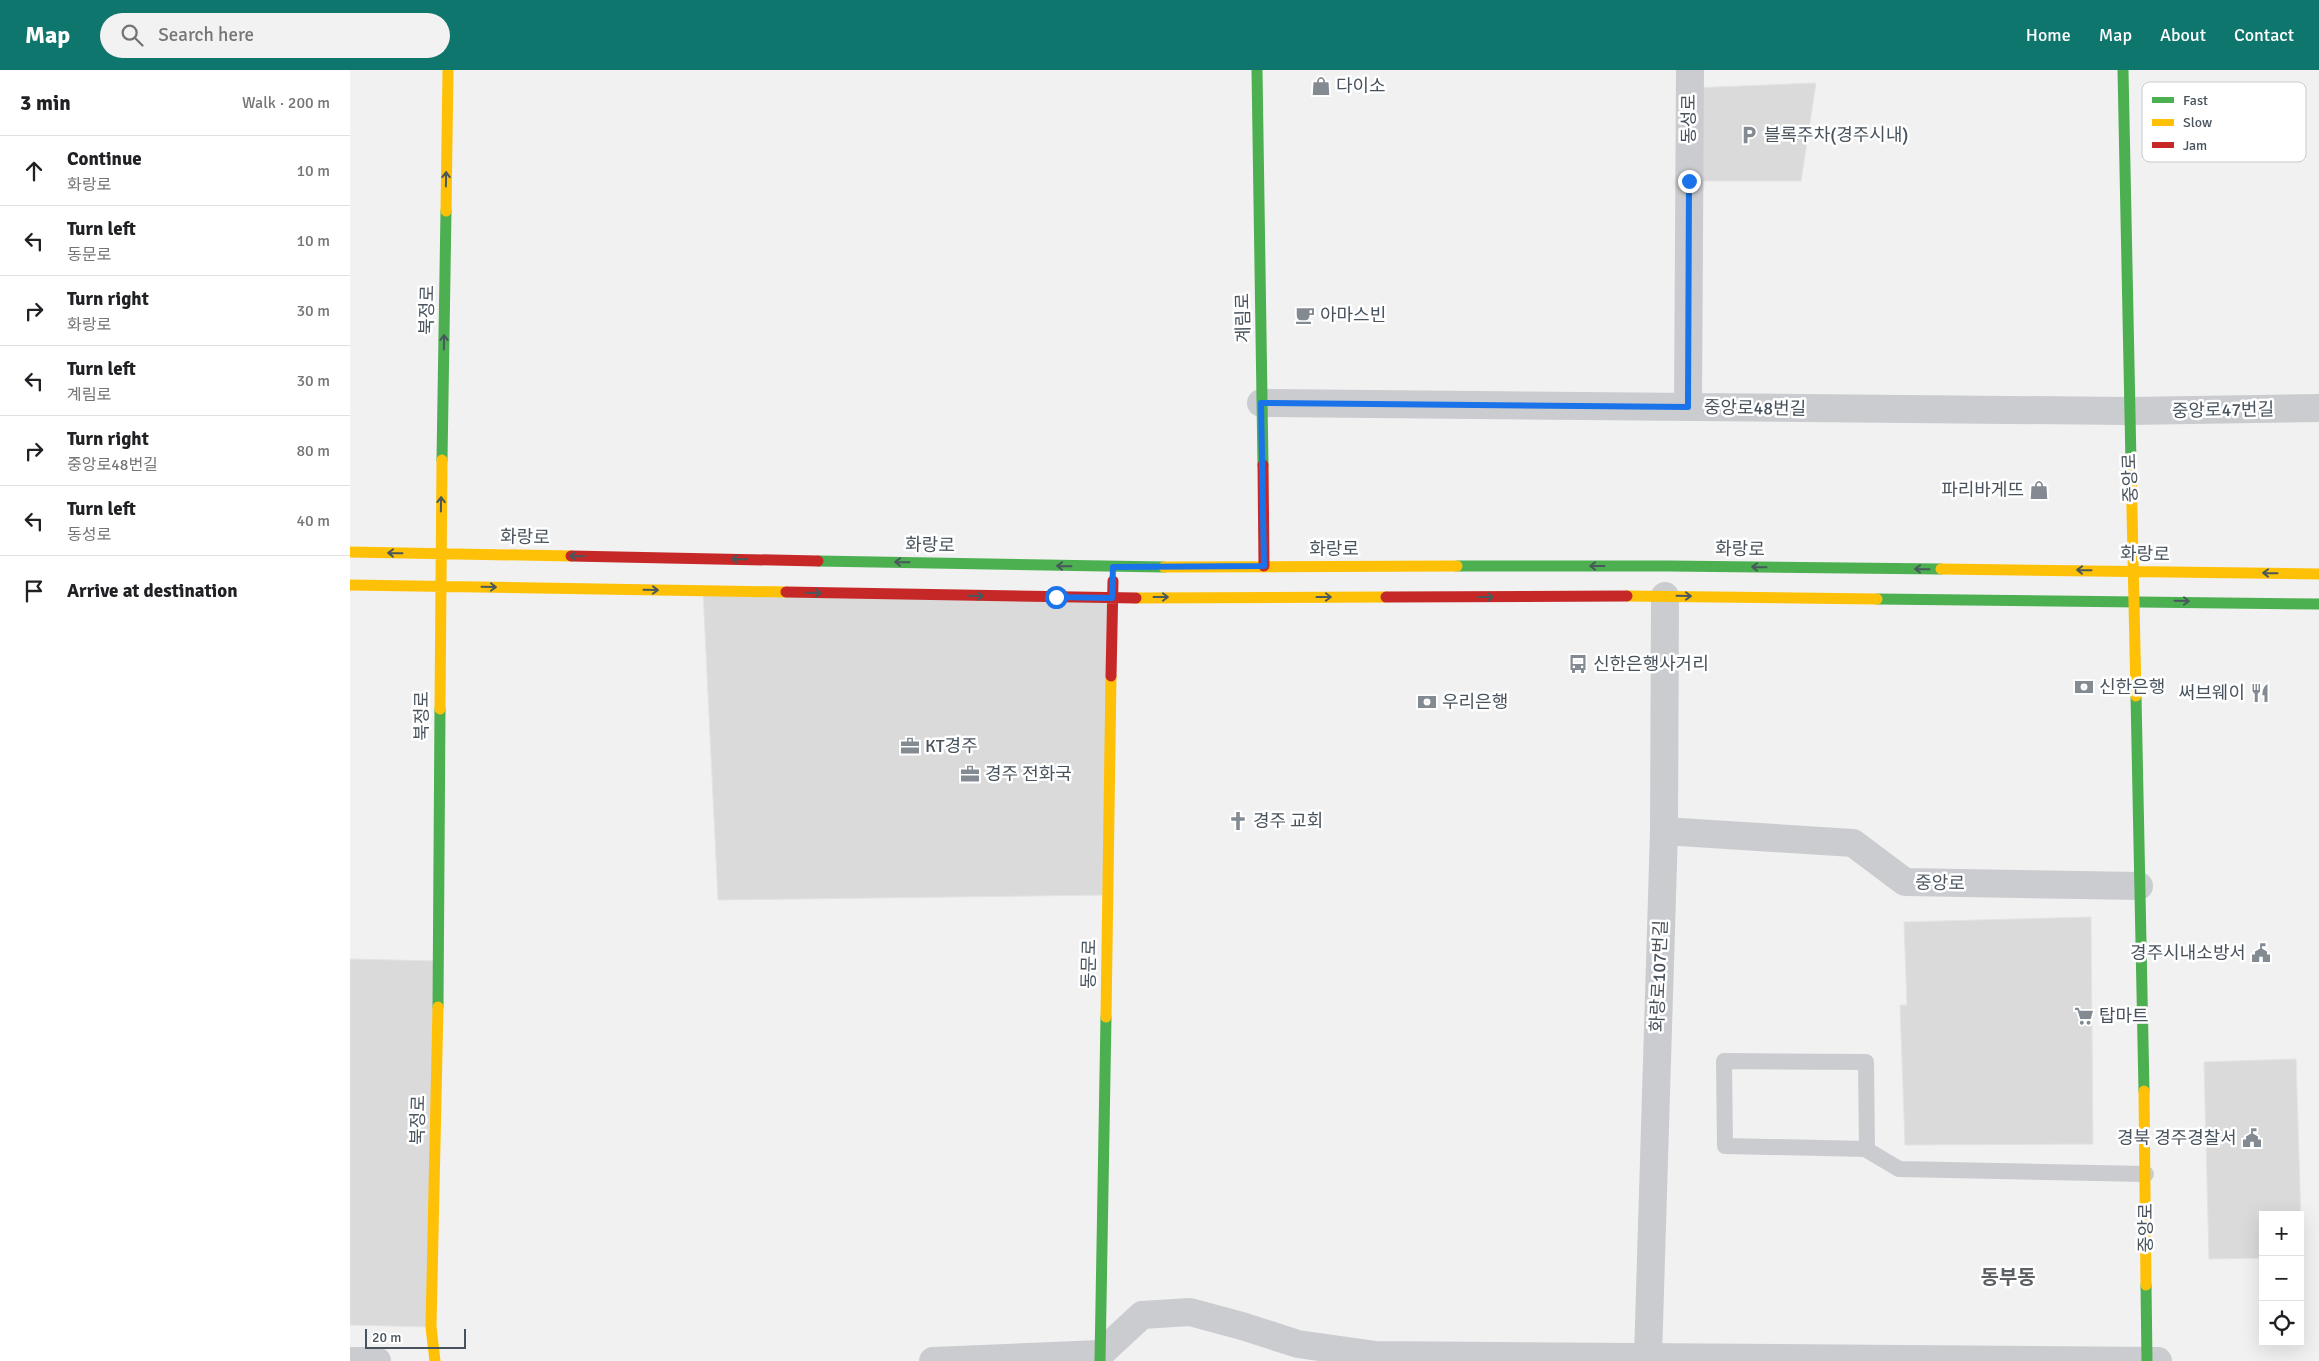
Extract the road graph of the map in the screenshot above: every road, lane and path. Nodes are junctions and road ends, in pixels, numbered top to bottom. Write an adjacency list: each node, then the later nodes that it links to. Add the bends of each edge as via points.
1 (448, 70): 10 (street, 북정로, one-way to 1)
2 (1257, 70): 5 (street, 계림로)
3 (1690, 70): 6 (street, 동성로)
4 (2122, 70): 8 (street, 중앙로)
5 (1261, 403): 6 (street, 중앙로48번길); 11 (street, 계림로)
6 (1688, 407): 8 (street, 중앙로48번길)
7 (2319, 408): 8 (street, 중앙로47번길)
8 (2128, 411): 13 (street, 중앙로)
9 (350, 552): 10 (street, 화랑로, one-way to 9)
10 (440, 553): 12 (street, 화랑로, one-way to 10); 16 (street, 북정로)
11 (1264, 566): 12 (street, 화랑로); 13 (street, 화랑로, one-way to 11)
12 (1113, 567): 18 (street, 동문로)
13 (2133, 571): 14 (street, 화랑로, one-way to 13); 19 (street, 중앙로)
14 (2319, 574)
15 (350, 585): 16 (street)
16 (440, 586): 18 (street, one-way to 18); 29 (street, 북정로, via 439,961 431,1327)
17 (1665, 596): 18 (street, one-way to 17); 19 (street, one-way to 19); 21 (street, 화랑로107번길)
18 (1112, 598): 25 (street, 동문로)
19 (2133, 601): 20 (street, one-way to 20); 22 (street, 중앙로)
20 (2319, 604)
21 (1664, 831): 22 (street, 중앙로, via 1854,843 1905,882); 26 (street, 화랑로107번길)
22 (2139, 886): 24 (street, 중앙로)
23 (1867, 1149): 23 (lane, via 1725,1146 1724,1061 1866,1062); 24 (lane, via 1898,1168)
24 (2146, 1174): 31 (street, 중앙로)
25 (1100, 1357): 26 (street, via 1142,1316 1190,1312 1298,1344 1376,1355); 30 (street)
26 (1648, 1357): 31 (street)
27 (350, 1361): 28 (street)
28 (377, 1361)
29 (434, 1361)
30 (933, 1361)
31 (2147, 1361): 32 (street)
32 (2158, 1361)

